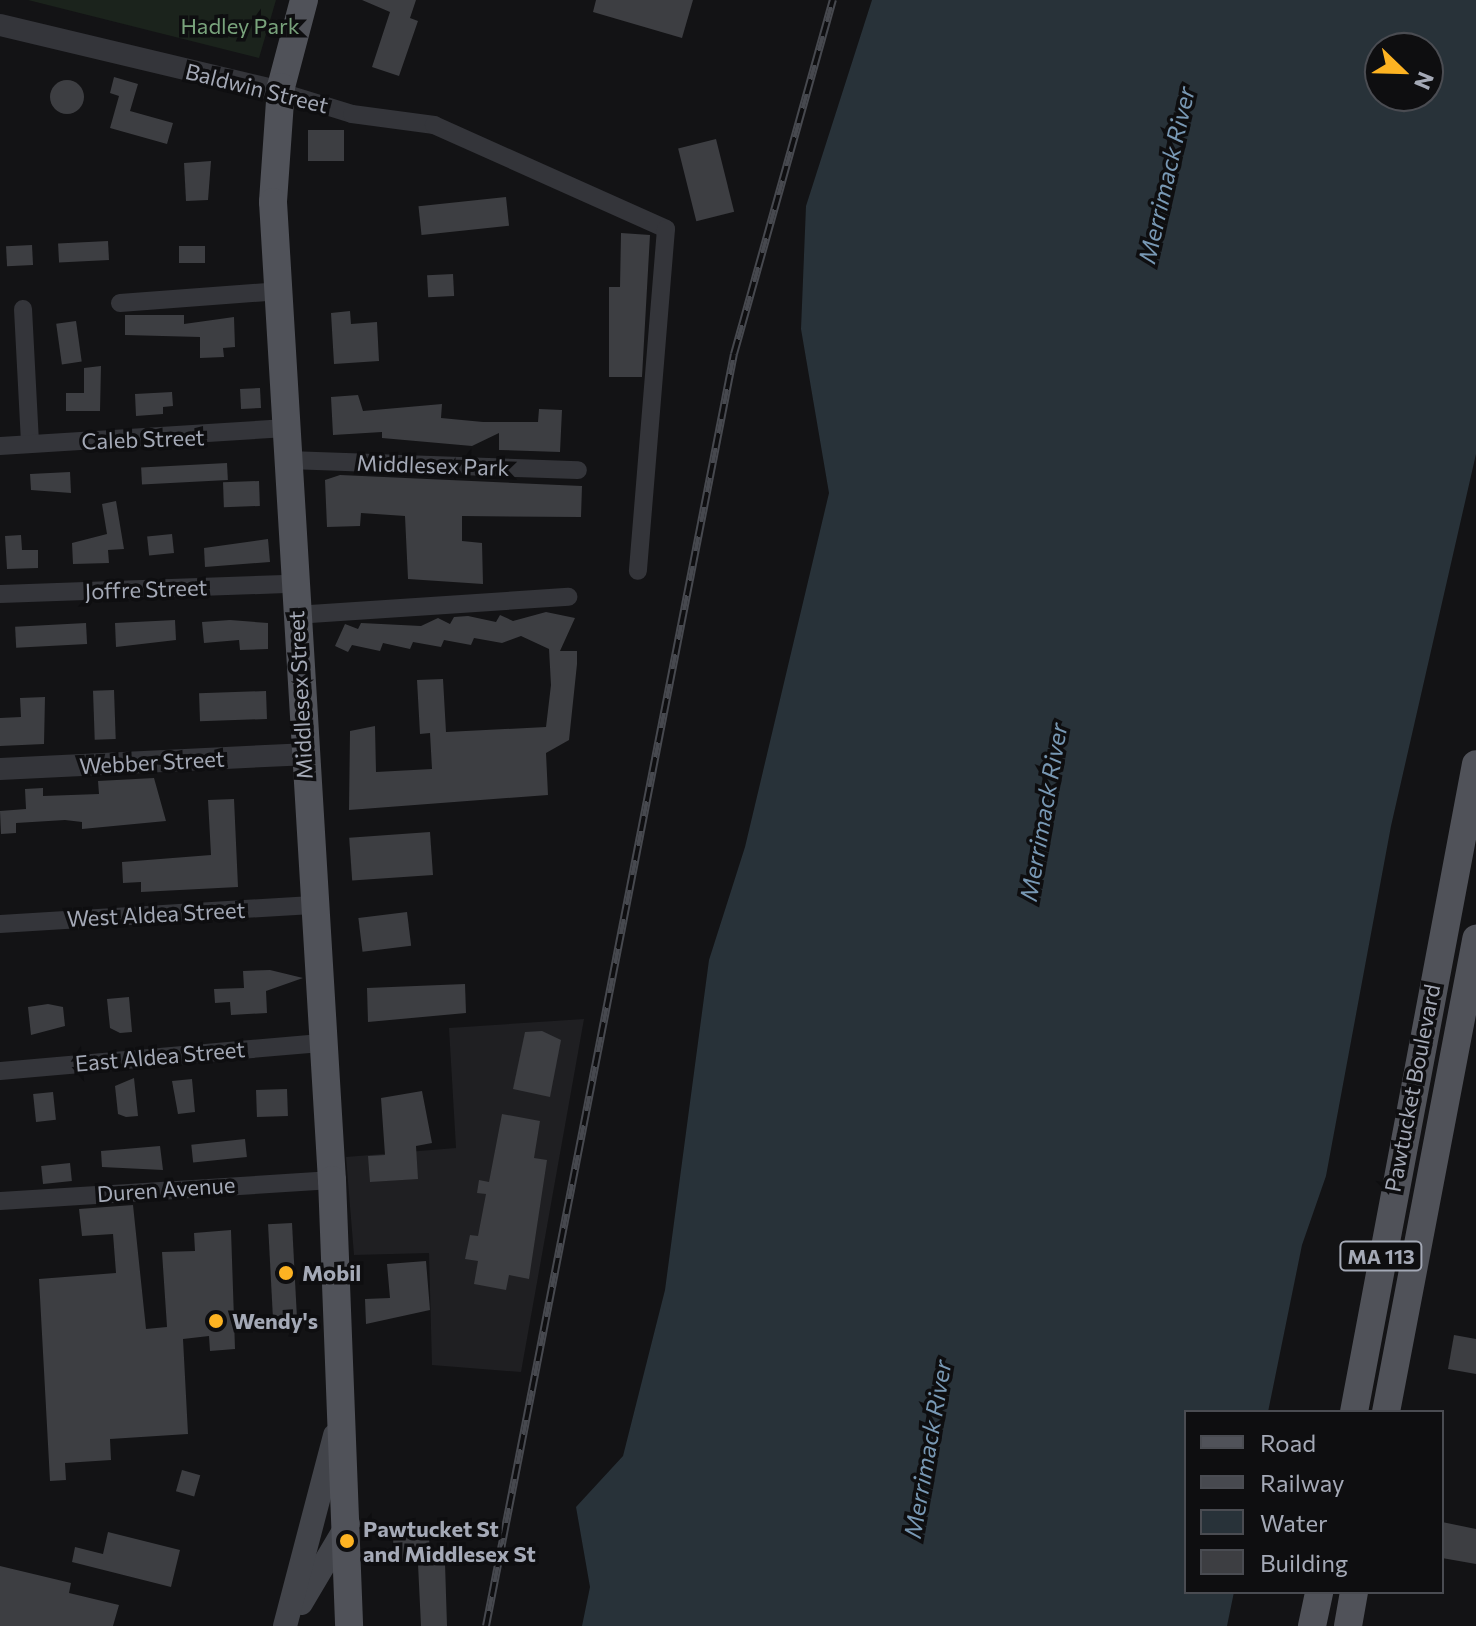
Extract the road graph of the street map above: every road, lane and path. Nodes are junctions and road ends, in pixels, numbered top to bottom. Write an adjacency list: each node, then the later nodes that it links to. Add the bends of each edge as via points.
1 (304, 0): 3 (main road, Middlesex Street)
2 (0, 25): 3 (street, Baldwin Street)
3 (281, 92): 4 (main road, Middlesex Street, via 273,202); 12 (street, Baldwin Street, via 352,114 434,125 666,229)
4 (278, 291): 5 (street); 7 (main road, Middlesex Street)
5 (120, 303)
6 (23, 309): 8 (street)
7 (286, 428): 8 (street, Caleb Street); 10 (main road, Middlesex Street)
8 (30, 444): 9 (street, Caleb Street)
9 (0, 446)
10 (288, 460): 11 (street, Middlesex Park); 13 (main road, Middlesex Street)
11 (578, 470)
12 (638, 571)
13 (292, 584): 14 (street, Joffre Street); 16 (main road, Middlesex Street)
14 (0, 594)
15 (568, 597): 16 (street)
16 (295, 615): 17 (main road, Middlesex Street)
17 (304, 754): 19 (street, Webber Street); 20 (main road, Middlesex Street)
18 (1476, 764): 28 (main road, Pawtucket Boulevard / MA 113)
19 (0, 769)
20 (312, 905): 21 (street, West Aldea Street); 23 (main road, Middlesex Street)
21 (0, 924)
22 (1476, 938): 29 (main road, Pawtucket Boulevard / MA 113)
23 (321, 1043): 24 (street, East Aldea Street); 25 (main road, Middlesex Street)
24 (0, 1071)
25 (332, 1180): 26 (street, Duren Avenue); 27 (main road, Middlesex Street)
26 (0, 1201)
27 (342, 1393): 30 (main road, Middlesex Street); 33 (main road, Middlesex Street)
28 (1354, 1410)
29 (1386, 1410)
30 (348, 1524): 33 (main road, Middlesex Street); 34 (main road)
31 (1319, 1594): 35 (main road)
32 (1354, 1594): 36 (main road)
33 (288, 1619)
34 (349, 1626)
35 (1312, 1626)
36 (1348, 1626)

